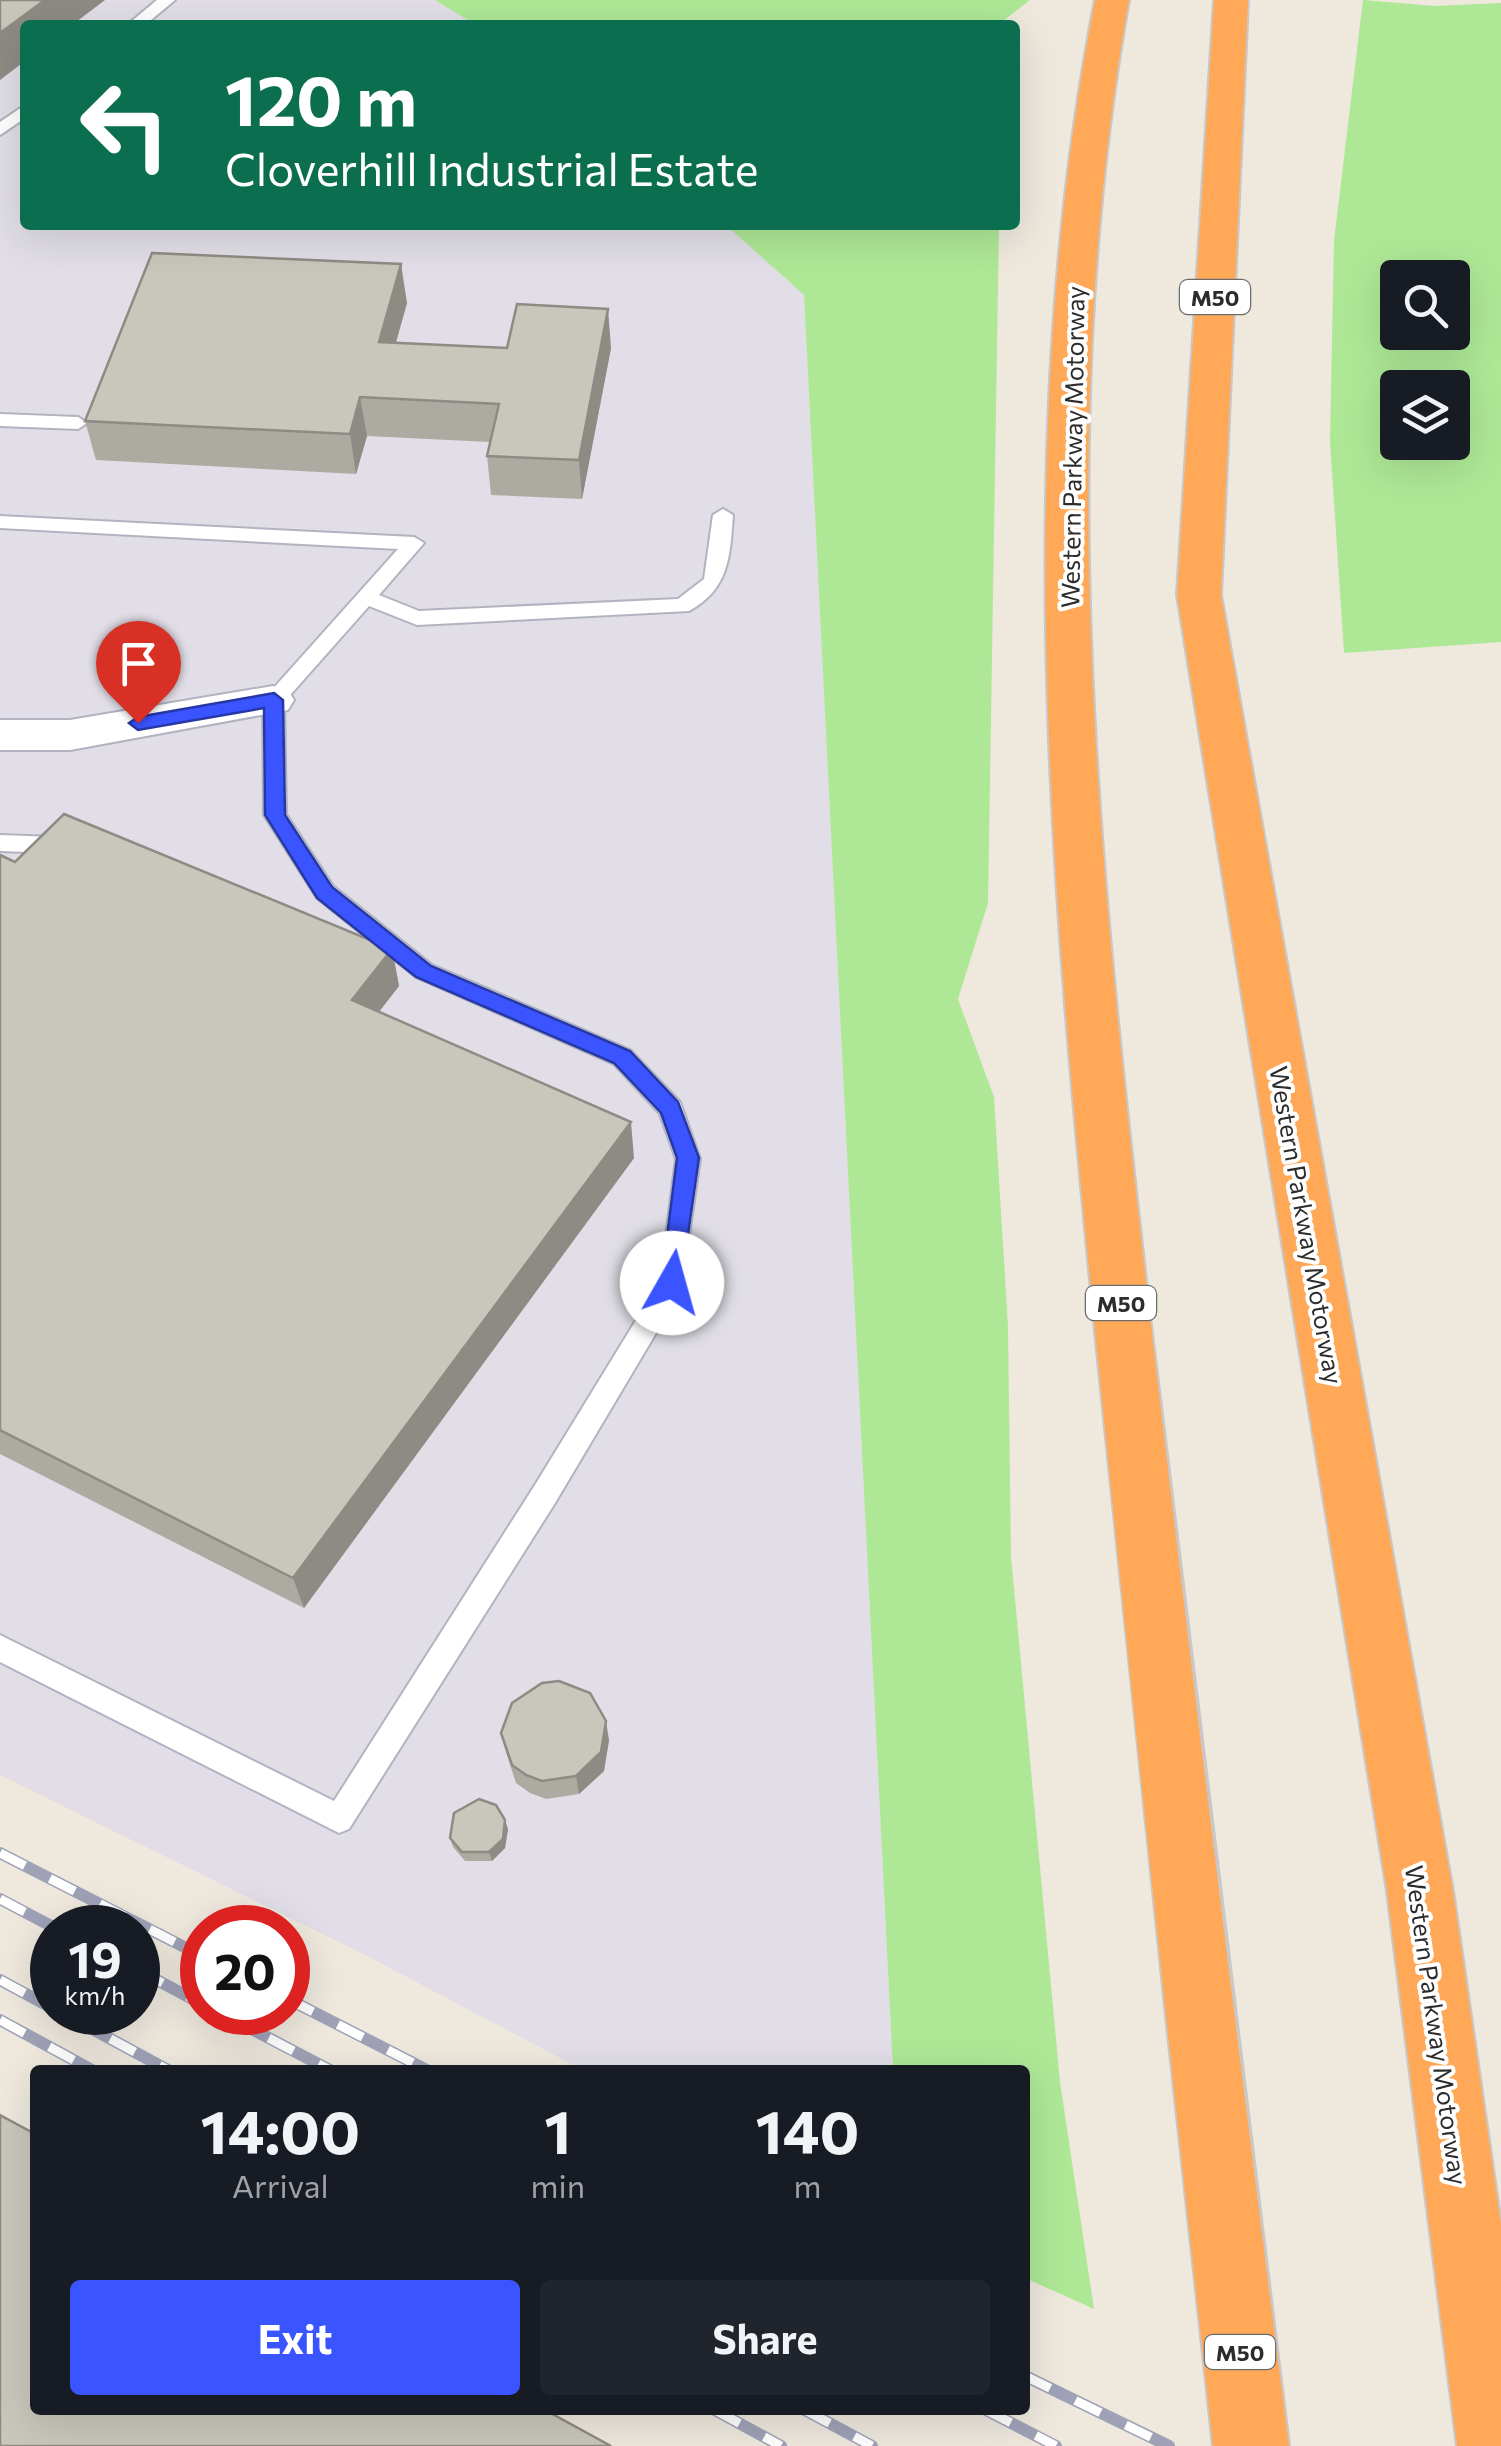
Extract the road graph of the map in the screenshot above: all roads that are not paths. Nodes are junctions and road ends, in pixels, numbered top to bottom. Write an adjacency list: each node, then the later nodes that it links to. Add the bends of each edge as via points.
1 (167, 0): 4 (lane)
2 (1112, 0): 17 (highway, Western Parkway Motorway / M50, via 1090,118 1070,345 1068,743 1092,1036)
3 (1231, 0): 18 (highway, Western Parkway Motorway / M50, via 1199,595 1420,1891)
4 (141, 20)
5 (20, 114): 6 (lane)
6 (0, 130)
7 (0, 420): 8 (lane)
8 (78, 423)
9 (723, 515): 11 (lane, via 716,578 707,595 682,606 417,618)
10 (0, 522): 11 (lane, via 414,543)
11 (365, 598): 12 (lane)
12 (274, 700): 13 (street, via 70,735); 16 (lane, via 275,815 324,892 424,971 622,1057 670,1108 688,1158 672,1283 339,1819)
13 (0, 735)
14 (0, 843): 15 (lane)
15 (54, 846)
16 (0, 1648)
17 (1252, 2446)
18 (1495, 2446)

